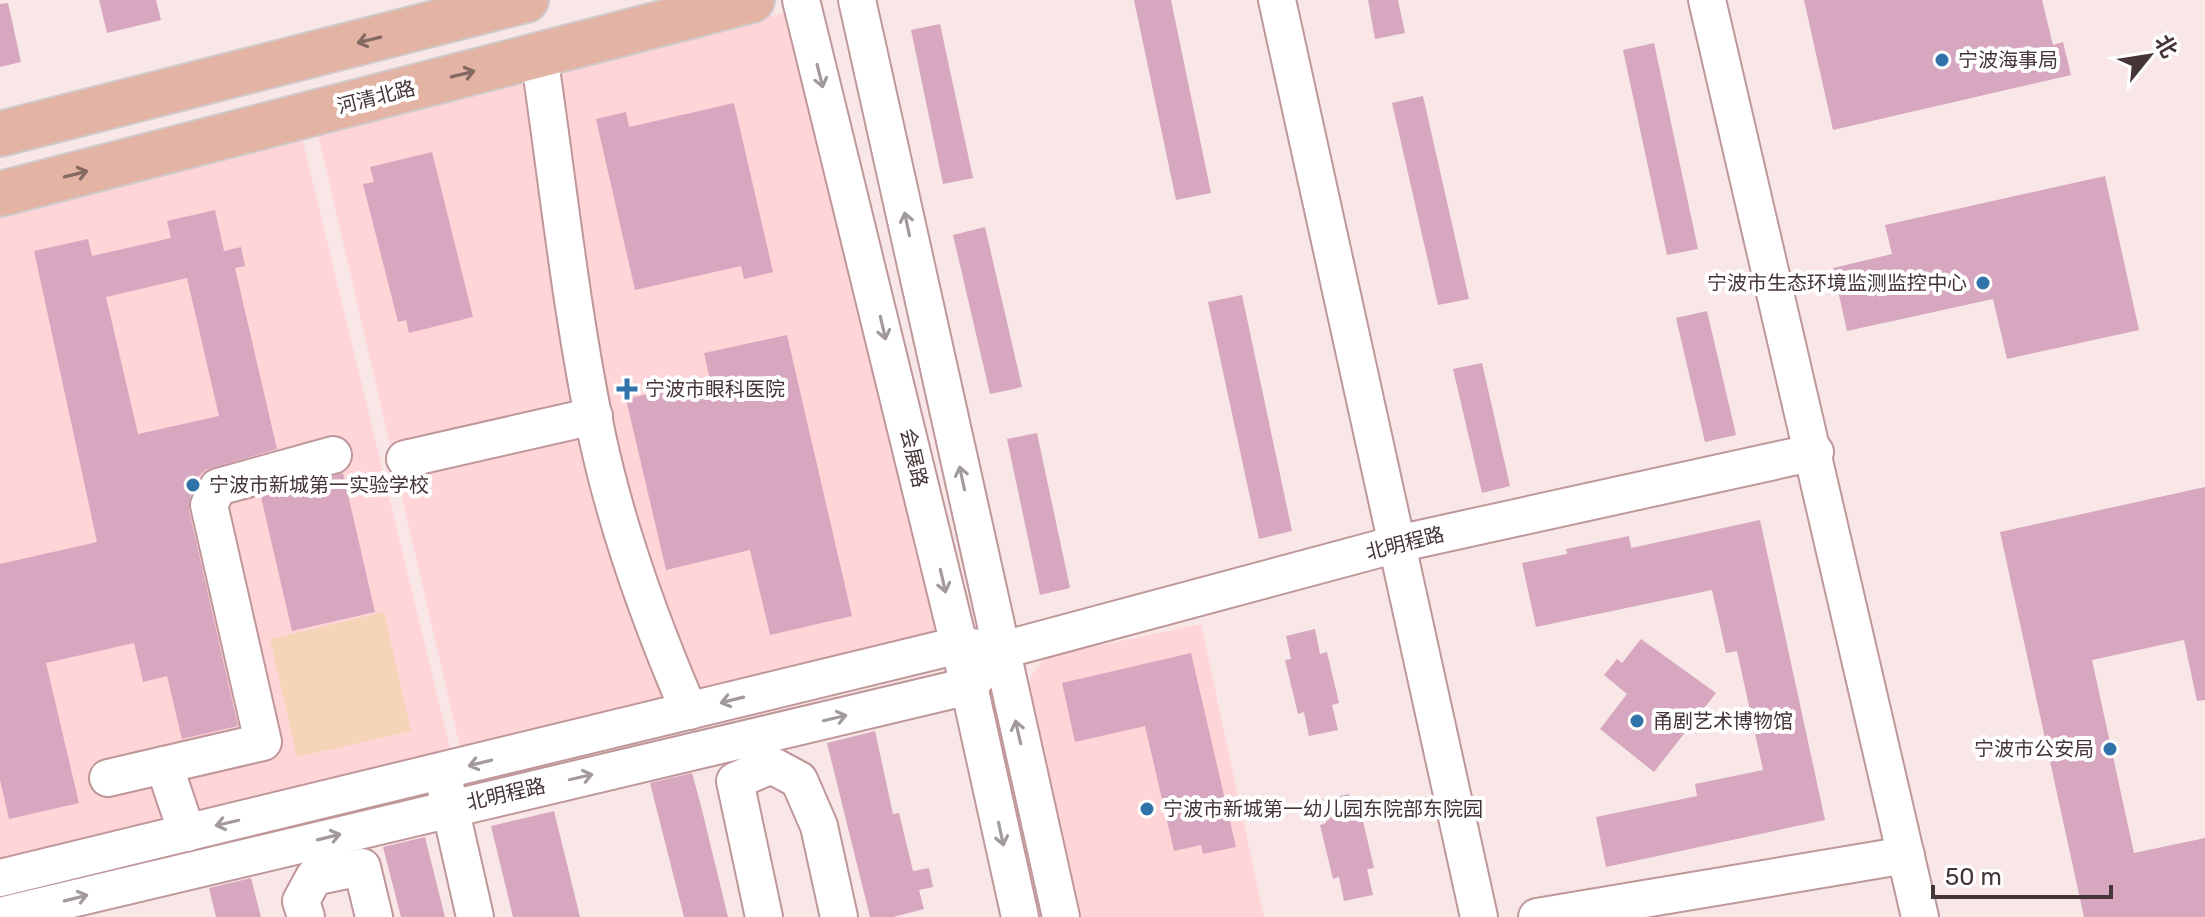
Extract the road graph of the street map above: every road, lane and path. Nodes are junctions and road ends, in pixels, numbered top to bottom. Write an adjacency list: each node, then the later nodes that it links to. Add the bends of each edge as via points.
1 (526, 0): 7 (main road)
2 (752, 0): 8 (main road, 河清北路)
3 (801, 0): 16 (street, 会展路, one-way to 16)
4 (857, 0): 17 (street, one-way to 4)
5 (1277, 0): 15 (street)
6 (1707, 0): 12 (street)
7 (422, 13): 9 (main road, one-way to 9)
8 (539, 55): 10 (main road, 河清北路, one-way to 8); 11 (street)
9 (0, 134)
10 (0, 194)
11 (594, 416): 14 (street); 19 (street, via 620,520)
12 (1815, 452): 15 (street, 北明程路); 25 (street)
13 (333, 455): 20 (street, via 218,487 209,505 263,742)
14 (405, 459)
15 (1397, 544): 17 (street, 北明程路); 35 (street)
16 (959, 645): 17 (street, 北明程路); 18 (street, 会展路); 19 (street, 北明程路, one-way to 19)
17 (999, 651): 18 (street); 34 (street, one-way to 17)
18 (969, 686): 23 (street, 北明程路, one-way to 18); 33 (street, 会展路, one-way to 33)
19 (689, 711): 21 (street, 北明程路, one-way to 21)
20 (164, 765): 22 (street); 24 (street)
21 (442, 772): 23 (street); 24 (street, 北明程路, one-way to 24)
22 (108, 778)
23 (450, 808): 27 (street, 北明程路, one-way to 23); 30 (street)
24 (187, 833): 26 (street, 北明程路)
25 (1906, 855): 36 (street); 37 (street)
26 (0, 878)
27 (0, 916)
28 (306, 917): 29 (street, via 301,901 314,877 362,867)
29 (374, 917)
30 (475, 917)
31 (764, 917): 32 (street, via 735,781 771,765 799,780 819,826)
32 (839, 917)
33 (1020, 917)
34 (1061, 917)
35 (1479, 917)
36 (1537, 917)
37 (1920, 917)

